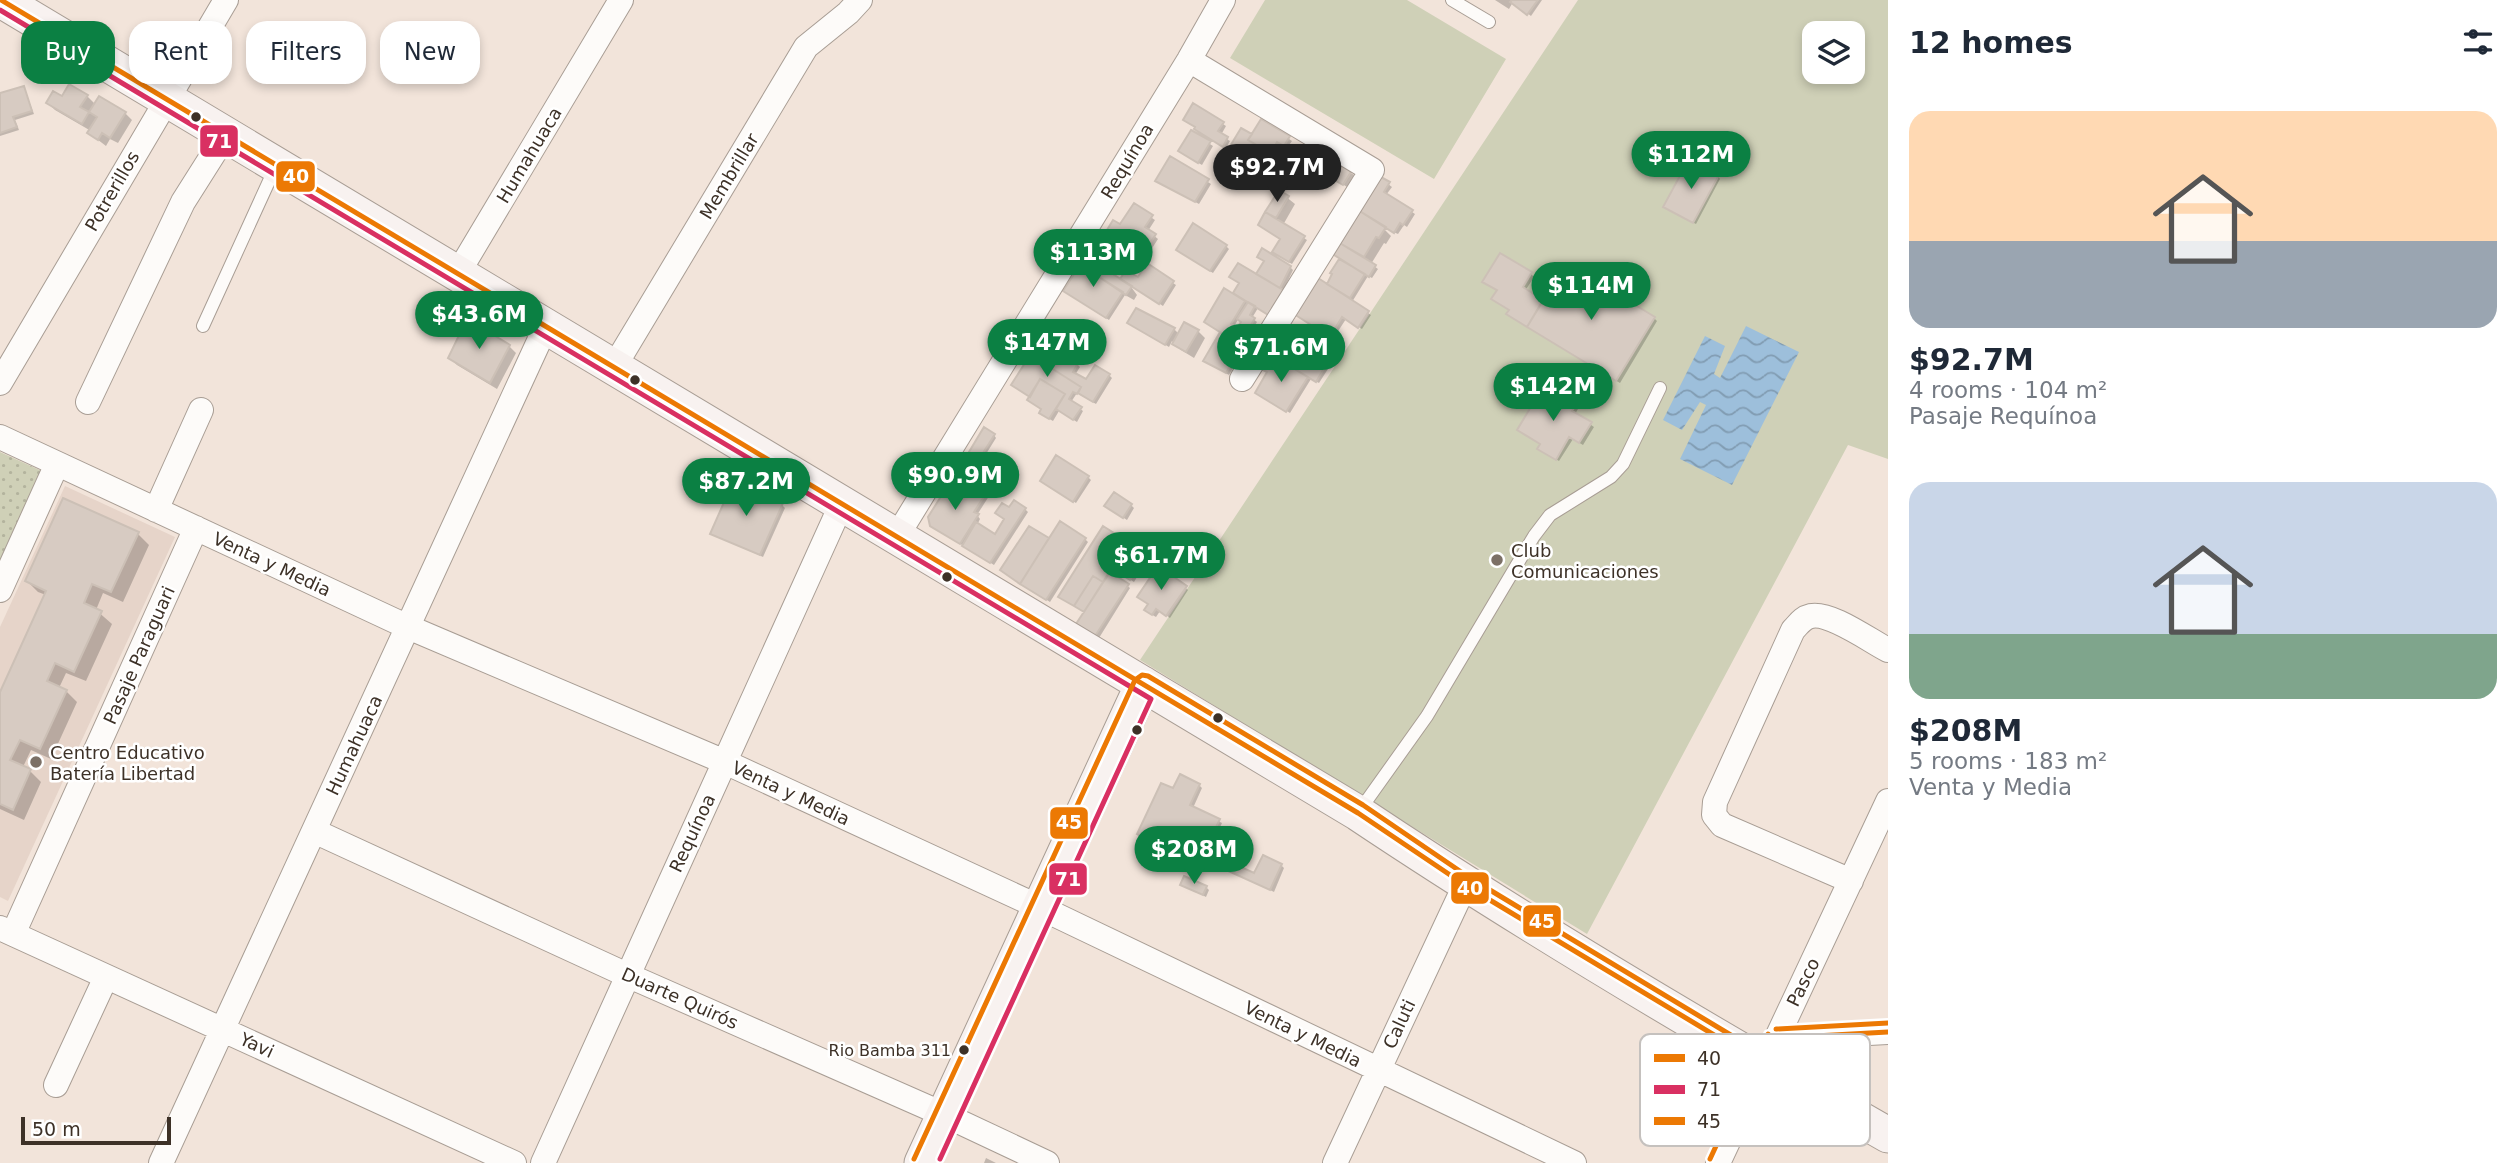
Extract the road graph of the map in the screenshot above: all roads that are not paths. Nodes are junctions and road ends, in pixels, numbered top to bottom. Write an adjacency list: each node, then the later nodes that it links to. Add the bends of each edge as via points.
1 (1, 0): 9 (main road)
2 (226, 0): 9 (street, Potrerillos)
3 (621, 0): 12 (street, Humahuaca)
4 (860, 0): 15 (street, Membrillar, via 806,47)
5 (1223, 0): 8 (street, Requínoa)
6 (1452, 0): 7 (lane)
7 (1489, 23)
8 (1189, 60): 16 (street, via 1371,170); 26 (street, Requínoa)
9 (166, 99): 10 (main road); 17 (street, Potrerillos)
10 (226, 134): 11 (main road); 19 (street, via 183,202)
11 (276, 165): 12 (main road); 13 (lane)
12 (458, 273): 14 (main road)
13 (203, 326)
14 (546, 326): 15 (main road); 28 (street, Humahuaca)
15 (614, 367): 23 (main road)
16 (1242, 379)
17 (0, 383)
18 (1660, 388): 33 (lane, via 1623,464 1611,477 1550,515 1534,536 1427,716)
19 (88, 402)
20 (201, 410): 24 (street)
21 (0, 437): 22 (street, Venta y Media)
22 (57, 464): 24 (street, Venta y Media); 27 (street)
23 (842, 503): 26 (main road); 31 (street, Requínoa)
24 (156, 510): 25 (street, Venta y Media)
25 (196, 528): 28 (street, Venta y Media); 38 (street, Pasaje Paraguari)
26 (897, 536): 30 (main road)
27 (0, 590)
28 (408, 627): 31 (street, Venta y Media); 34 (street, Humahuaca)
29 (1888, 650): 35 (street, via 1828,618 1802,619 1715,802 1714,816 1721,825)
30 (1153, 690): 33 (main road); 37 (main road)
31 (725, 762): 37 (street, Venta y Media); 39 (street, Requínoa)
32 (1888, 801): 35 (street, Pasco)
33 (1358, 813): 36 (main road)
34 (314, 831): 39 (street, Duarte Quirós); 41 (street, Humahuaca)
35 (1851, 881): 44 (street, Pasco)
36 (1465, 885): 43 (main road); 46 (street, Caluti)
37 (1049, 912): 46 (street, Venta y Media); 48 (main road)
38 (6, 931): 40 (street, Yavi)
39 (627, 975): 48 (street, Duarte Quirós); 54 (street, Requínoa)
40 (106, 977): 41 (street, Yavi); 47 (street)
41 (222, 1029): 52 (street, Humahuaca); 53 (street, Yavi)
42 (1888, 1032): 45 (street)
43 (1739, 1034)
44 (1778, 1034)
45 (1870, 1035)
46 (1378, 1070): 58 (street, Caluti); 59 (street, Venta y Media)
47 (56, 1085)
48 (955, 1120): 55 (main road); 56 (main road); 57 (street, Duarte Quirós)
49 (1870, 1122): 50 (main road)
50 (1888, 1135)
51 (1726, 1146): 60 (street, Pasco)
52 (161, 1163)
53 (514, 1163)
54 (543, 1163)
55 (922, 1163)
56 (948, 1163)
57 (1047, 1163)
58 (1335, 1163)
59 (1574, 1163)
60 (1718, 1163)

